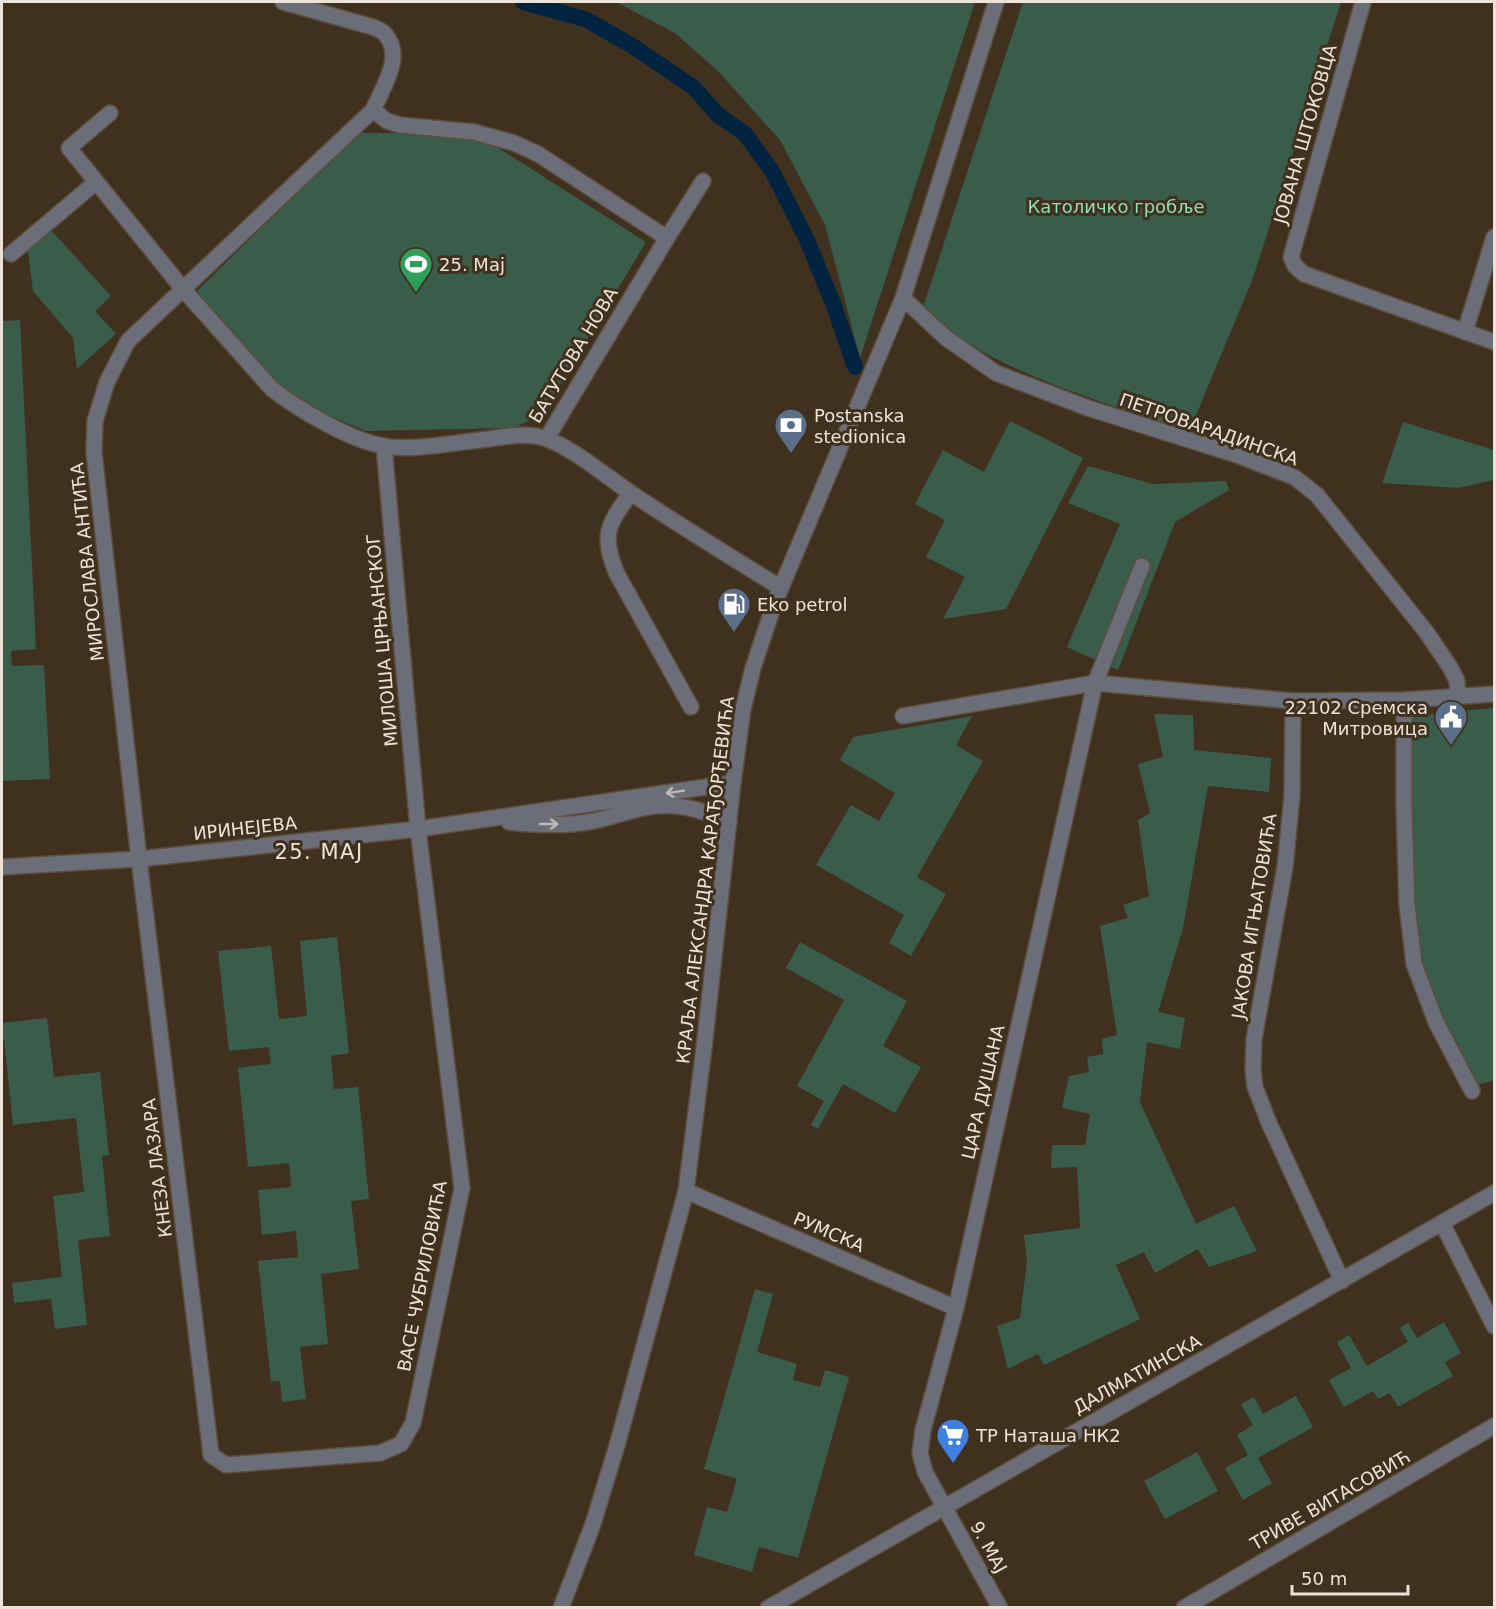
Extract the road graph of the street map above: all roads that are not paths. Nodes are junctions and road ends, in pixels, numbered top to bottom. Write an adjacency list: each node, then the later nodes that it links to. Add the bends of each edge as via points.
1 (284, 2): 4 (street, via 373,27 385,34 393,56 391,70)
2 (996, 2): 12 (street, КРАЉА АЛЕКСАНДРА КАРАЂОРЂЕВИЋА)
3 (1363, 2): 13 (street, ЈОВАНА ШТОКОВЦА, via 1291,257 1294,266 1304,274)
4 (373, 110): 9 (street, via 400,125 474,132 514,143 538,154); 11 (street, МИРОСЛАВА АНТИЋА)
5 (110, 113): 7 (street, via 69,148)
6 (703, 181): 9 (street, БАТУТОВА НОВА)
7 (96, 182): 10 (street); 11 (street)
8 (1494, 237): 13 (street)
9 (667, 238): 15 (street, БАТУТОВА НОВА)
10 (11, 254)
11 (183, 290): 16 (street, БАТУТОВА НОВА, via 289,402 359,438); 31 (street, МИРОСЛАВА АНТИЋА, via 128,341 107,382 95,421 94,452)
12 (903, 298): 19 (street, КРАЉА АЛЕКСАНДРА КАРАЂОРЂЕВИЋА); 22 (street, ПЕТРОВАРАДИНСКА, via 946,338 996,373 1088,408 1237,455 1305,484 1427,633 1457,681)
13 (1465, 332): 14 (street)
14 (1494, 342)
15 (547, 438): 16 (street, БАТУТОВА НОВА, via 519,436); 17 (street)
16 (384, 446): 30 (street, МИЛОША ЦРЊАНСКОГ)
17 (631, 493): 19 (street); 25 (street, via 610,526 610,556)
18 (1142, 566): 20 (street)
19 (781, 588): 27 (street, КРАЉА АЛЕКСАНДРА КАРАЂОРЂЕВИЋА, via 753,668)
20 (1095, 683): 24 (street); 26 (street); 38 (street, ЦАРА ДУШАНА)
21 (1494, 694): 22 (street)
22 (1458, 698): 23 (street)
23 (1404, 700): 24 (street); 33 (street, via 1407,905 1414,964 1436,1022)
24 (1293, 701): 37 (street, ЈАКОВА ИГЊАТОВИЋА, via 1292,796 1285,867 1254,1039 1253,1070 1269,1123)
25 (691, 707)
26 (903, 716)
27 (733, 783): 28 (street, ИРИНЕЈЕВА, one-way to 28); 29 (street, КРАЉА АЛЕКСАНДРА КАРАЂОРЂЕВИЋА)
28 (491, 819): 29 (street, ИРИНЕЈЕВА, one-way to 29, via 566,824 669,806 707,812); 30 (street, ИРИНЕЈЕВА)
29 (729, 822): 34 (street, КРАЉА АЛЕКСАНДРА КАРАЂОРЂЕВИЋА)
30 (418, 830): 31 (street, ИРИНЕЈЕВА); 41 (street, ВАСЕ ЧУБРИЛОВИЋА, via 462,1188 413,1423 401,1444 380,1453)
31 (139, 859): 32 (street, ИРИНЕЈЕВА); 41 (street, КНЕЗА ЛАЗАРА, via 211,1455)
32 (2, 867)
33 (1472, 1091)
34 (686, 1191): 38 (street, РУМСКА); 43 (street, КРАЉА АЛЕКСАНДРА КАРАЂОРЂЕВИЋА, via 618,1442)
35 (1494, 1193): 36 (street, ДАЛМАТИНСКА)
36 (1442, 1223): 37 (street, ДАЛМАТИНСКА); 39 (street)
37 (1342, 1281): 42 (street, ДАЛМАТИНСКА)
38 (956, 1308): 42 (street, ЦАРА ДУШАНА, via 920,1453 925,1472)
39 (1494, 1326)
40 (1494, 1426): 46 (street, ТРИВЕ ВИТАСОВИЋ)
41 (226, 1465)
42 (944, 1506): 44 (street, ДАЛМАТИНСКА); 45 (street, 9. МАЈ)
43 (561, 1608)
44 (768, 1608)
45 (1000, 1608)
46 (1184, 1608)

